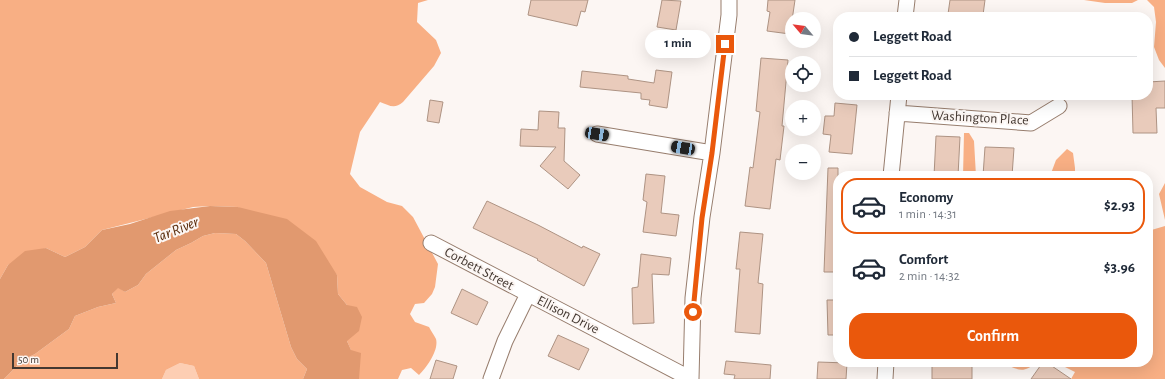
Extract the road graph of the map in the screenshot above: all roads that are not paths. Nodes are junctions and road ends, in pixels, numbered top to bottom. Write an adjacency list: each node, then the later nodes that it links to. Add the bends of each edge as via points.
1 (729, 0): 8 (street)
2 (907, 0): 3 (street)
3 (906, 12)
4 (898, 100): 6 (street)
5 (1059, 106): 6 (street, Washington Place, via 1031,123)
6 (897, 113): 9 (street)
7 (597, 134): 8 (street)
8 (712, 153): 14 (street, via 694,298)
9 (891, 171)
10 (431, 243): 11 (street, Corbett Street)
11 (528, 294): 13 (street, Ellison Drive, via 505,341); 14 (street, Ellison Drive)
12 (886, 367): 15 (street)
13 (491, 379)
14 (691, 379)
15 (885, 379)

